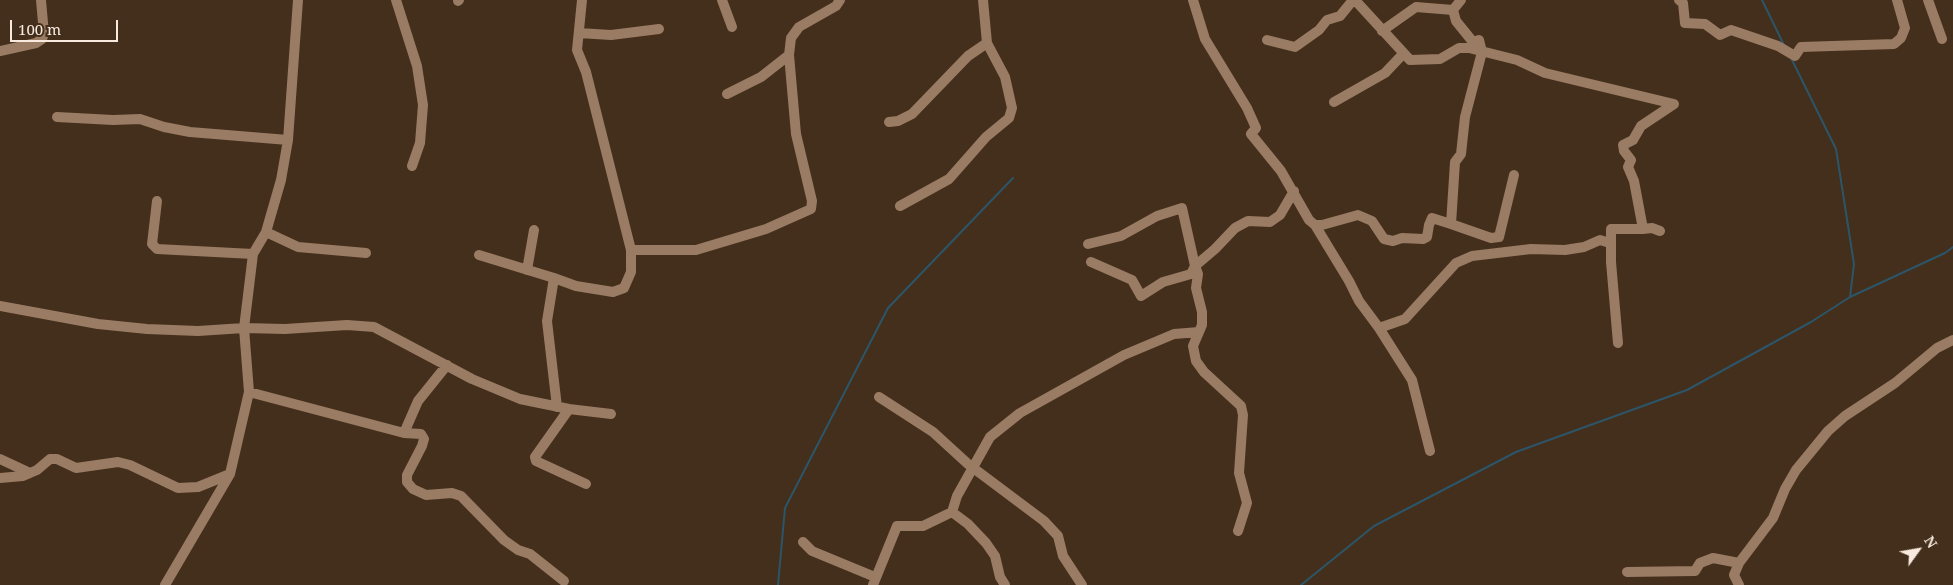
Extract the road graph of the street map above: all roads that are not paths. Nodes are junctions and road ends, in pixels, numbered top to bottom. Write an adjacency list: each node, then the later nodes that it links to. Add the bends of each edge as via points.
1 (41, 0): 22 (street, via 42,40)
2 (298, 0): 30 (street)
3 (396, 0): 31 (street, via 417,66 423,106 420,143)
4 (582, 0): 18 (street)
5 (722, 0): 16 (street)
6 (840, 0): 25 (street, via 836,6 800,27 791,38)
7 (983, 0): 21 (street)
8 (1193, 0): 33 (street, via 1205,39 1256,128 1251,134)
9 (1354, 0): 17 (street); 20 (street, via 1340,16 1328,20 1295,47)
10 (1461, 0): 14 (street)
11 (1679, 0): 12 (street, via 1683,3 1685,24 1705,24 1720,35 1731,30 1778,46 1795,56 1801,47 1894,44 1905,28)
12 (1898, 0)
13 (1928, 0): 19 (street)
14 (1453, 10): 17 (street, via 1416,7); 23 (street, via 1456,21 1473,42 1479,40)
15 (659, 28): 18 (street, via 611,34)
16 (732, 28)
17 (1382, 31): 24 (street)
18 (579, 33): 44 (street, via 577,50 586,72)
19 (1942, 39)
20 (1267, 40)
21 (987, 43): 29 (street, via 968,56 912,114); 35 (street, via 1006,77 1012,108 1009,118 986,137 949,179)
22 (0, 51)
23 (1482, 52): 24 (street, via 1459,48 1440,59 1426,61 1410,60); 36 (street, via 1465,117 1461,154 1455,162); 38 (street, via 1518,60 1546,72 1674,104 1640,126 1633,140 1623,145 1631,160 1628,167 1634,181)
24 (1403, 54): 27 (street, via 1385,73)
25 (789, 55): 26 (street, via 762,77); 44 (street, via 796,134 812,201 811,209 766,229 696,250)
26 (727, 94)
27 (1334, 102)
28 (57, 117): 30 (street, via 140,118 190,132)
29 (889, 122)
30 (288, 140): 41 (street)
31 (412, 166)
32 (1514, 175): 36 (street, via 1499,237 1492,238)
33 (1294, 191): 37 (street); 49 (street, via 1280,215 1270,222 1248,221 1235,228)
34 (156, 201): 46 (street, via 152,244 157,250)
35 (900, 206)
36 (1451, 224): 37 (street, via 1432,218 1427,237 1422,240 1402,238 1393,241 1384,238 1372,221 1358,214)
37 (1315, 225): 54 (street, via 1359,301)
38 (1643, 229): 40 (street); 42 (street, via 1611,229)
39 (534, 230): 50 (street)
40 (1660, 231)
41 (266, 232): 45 (street, via 298,247); 46 (street)
42 (1610, 243): 54 (street, via 1600,240 1565,250 1530,249 1472,256 1456,263 1405,319); 57 (street)
43 (1088, 244): 49 (street, via 1121,236 1157,216 1182,208)
44 (631, 250): 51 (street, via 631,272 624,288 619,291 576,286)
45 (366, 253)
46 (253, 254): 53 (street)
47 (479, 255): 50 (street)
48 (1091, 262): 49 (street, via 1132,280 1141,296 1163,282 1191,274)
49 (1195, 266): 55 (street, via 1202,312)
50 (527, 270): 51 (street)
51 (554, 278): 61 (street, via 547,320)
52 (0, 306): 53 (street, via 98,324 147,329 198,332)
53 (244, 328): 58 (street, via 374,327); 59 (street)
54 (1379, 328): 65 (street, via 1412,380)
55 (1199, 332): 67 (street, via 1174,334 1124,355 1020,413 990,437); 73 (street, via 1194,346 1196,361 1241,406 1243,415 1239,472 1247,503)
56 (1953, 340): 75 (street, via 1937,348 1895,384 1845,416 1828,431 1796,470 1773,518)
57 (1618, 343)
58 (447, 366): 61 (street, via 520,399); 64 (street, via 418,401)
59 (249, 392): 64 (street); 69 (street)
60 (879, 397): 67 (street, via 933,432)
61 (557, 407): 62 (street)
62 (569, 409): 63 (street); 71 (street, via 535,456 536,461)
63 (611, 414)
64 (404, 432): 77 (street, via 421,434 424,439 407,475 407,482 413,489 426,495 461,496 504,540 535,558)
65 (1430, 451)
66 (0, 459): 68 (street)
67 (973, 468): 72 (street); 81 (street, via 1044,521 1058,536 1063,556)
68 (30, 473): 69 (street, via 50,459 58,459 76,468 118,462 178,488 198,487); 70 (street)
69 (230, 474): 79 (street)
70 (0, 478)
71 (586, 484)
72 (952, 512): 78 (street, via 923,526 897,526); 80 (street, via 986,543 995,556)
73 (1238, 531)
74 (803, 542): 78 (street, via 812,551)
75 (1739, 563): 76 (street, via 1713,558 1700,563 1695,571); 82 (street, via 1734,575)
76 (1626, 572)
77 (564, 581)
78 (874, 581)
79 (165, 585)
80 (1005, 585)
81 (1082, 585)
82 (1739, 585)

